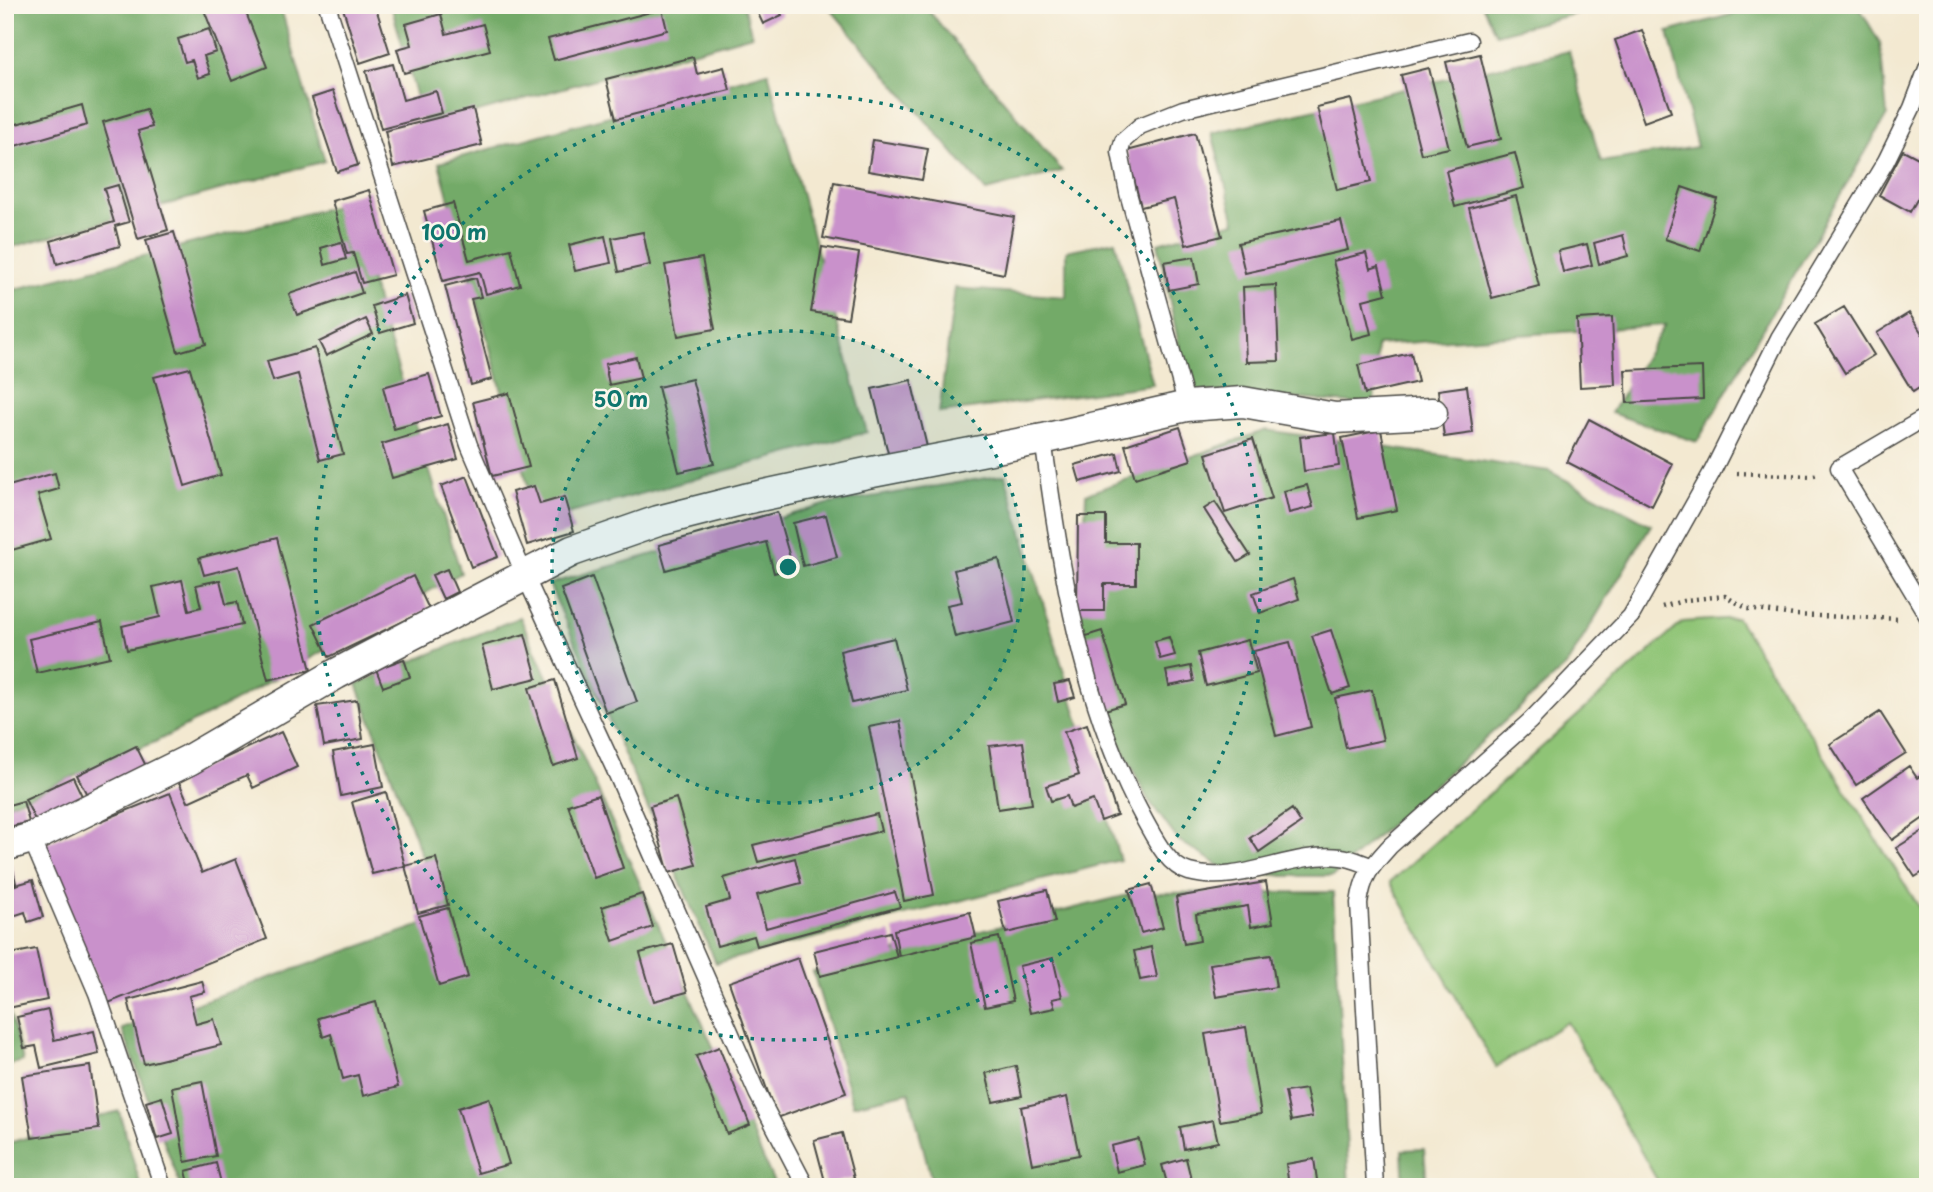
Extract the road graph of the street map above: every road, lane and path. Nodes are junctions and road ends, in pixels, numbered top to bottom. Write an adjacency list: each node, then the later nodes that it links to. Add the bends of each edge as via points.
1 (327, 5): 10 (lane, via 469,445)
2 (1469, 41): 4 (lane, via 1183,109 1140,126 1124,141 1120,152 1128,193)
3 (1928, 66): 9 (lane, via 1886,162 1779,338)
4 (1188, 406): 5 (street, via 1243,402 1335,418); 7 (street)
5 (1432, 413)
6 (1928, 416): 8 (lane)
7 (1043, 439): 10 (street, via 658,521 572,551); 15 (lane, via 1080,650 1131,794 1158,844 1187,871 1216,876 1307,859 1340,857)
8 (1839, 468): 9 (path, via 1809,476); 12 (lane)
9 (1712, 471): 11 (lane)
10 (524, 576): 14 (street, via 336,674 188,760); 17 (lane, via 757,1093)
11 (1631, 616): 13 (path, via 1686,600 1725,596 1748,609); 15 (lane, via 1530,720)
12 (1928, 617)
13 (1893, 618)
14 (18, 842): 16 (lane, via 97,993)
15 (1371, 866): 18 (lane, via 1359,903)
16 (163, 1187)
17 (806, 1187)
18 (1375, 1187)

